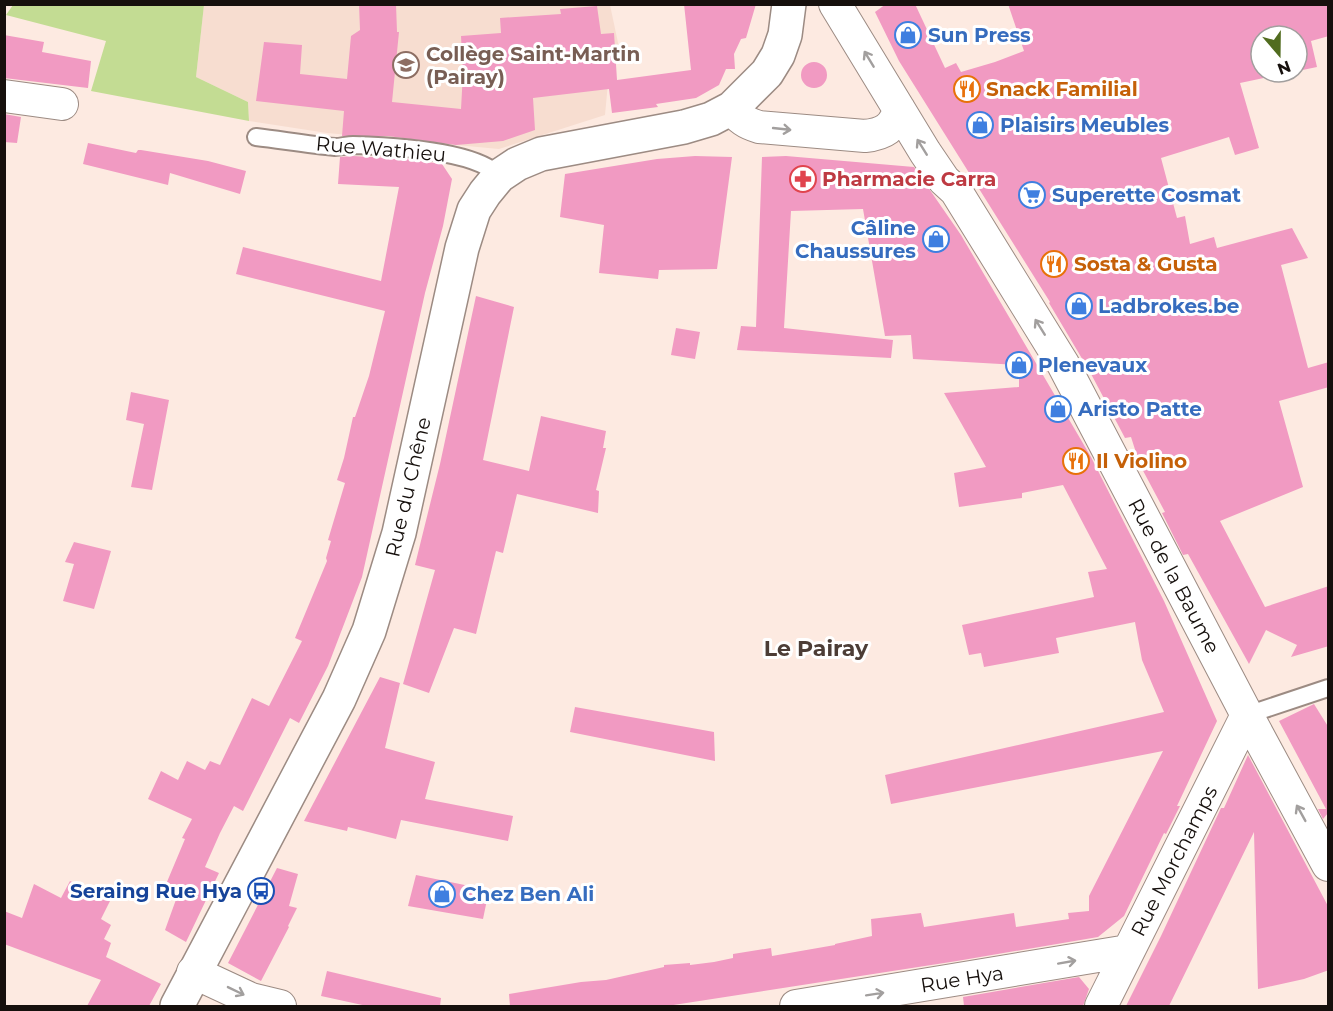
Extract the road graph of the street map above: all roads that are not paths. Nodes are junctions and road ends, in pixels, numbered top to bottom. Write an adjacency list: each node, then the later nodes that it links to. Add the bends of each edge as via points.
1 (789, 4): 5 (main road, via 778,55)
2 (836, 4): 6 (street, Rue de la Baume, one-way to 2)
3 (4, 96): 4 (street)
4 (62, 104)
5 (732, 108): 6 (street, one-way to 6, via 746,124 759,127 865,136 889,129); 8 (main road, Rue du Chêne, via 684,127 541,154)
6 (898, 110): 10 (street, Rue de la Baume, one-way to 6, via 1063,364 956,191 944,180)
7 (256, 136): 8 (lane, Rue Wathieu, via 336,147 352,145 457,156 486,165)
8 (499, 176): 13 (main road, Rue du Chêne, via 474,210 462,248 399,533 369,631 339,699)
9 (1329, 688): 10 (lane)
10 (1247, 715): 11 (street, Rue de la Baume, one-way to 10); 12 (street, Rue Morchamps)
11 (1329, 865)
12 (1128, 951): 16 (street, Rue Hya, one-way to 12); 17 (street, Rue Morchamps)
13 (194, 972): 14 (main road, Rue du Chêne); 15 (street, one-way to 15, via 252,999)
14 (177, 1006)
15 (280, 1006)
16 (796, 1006)
17 (1101, 1006)

